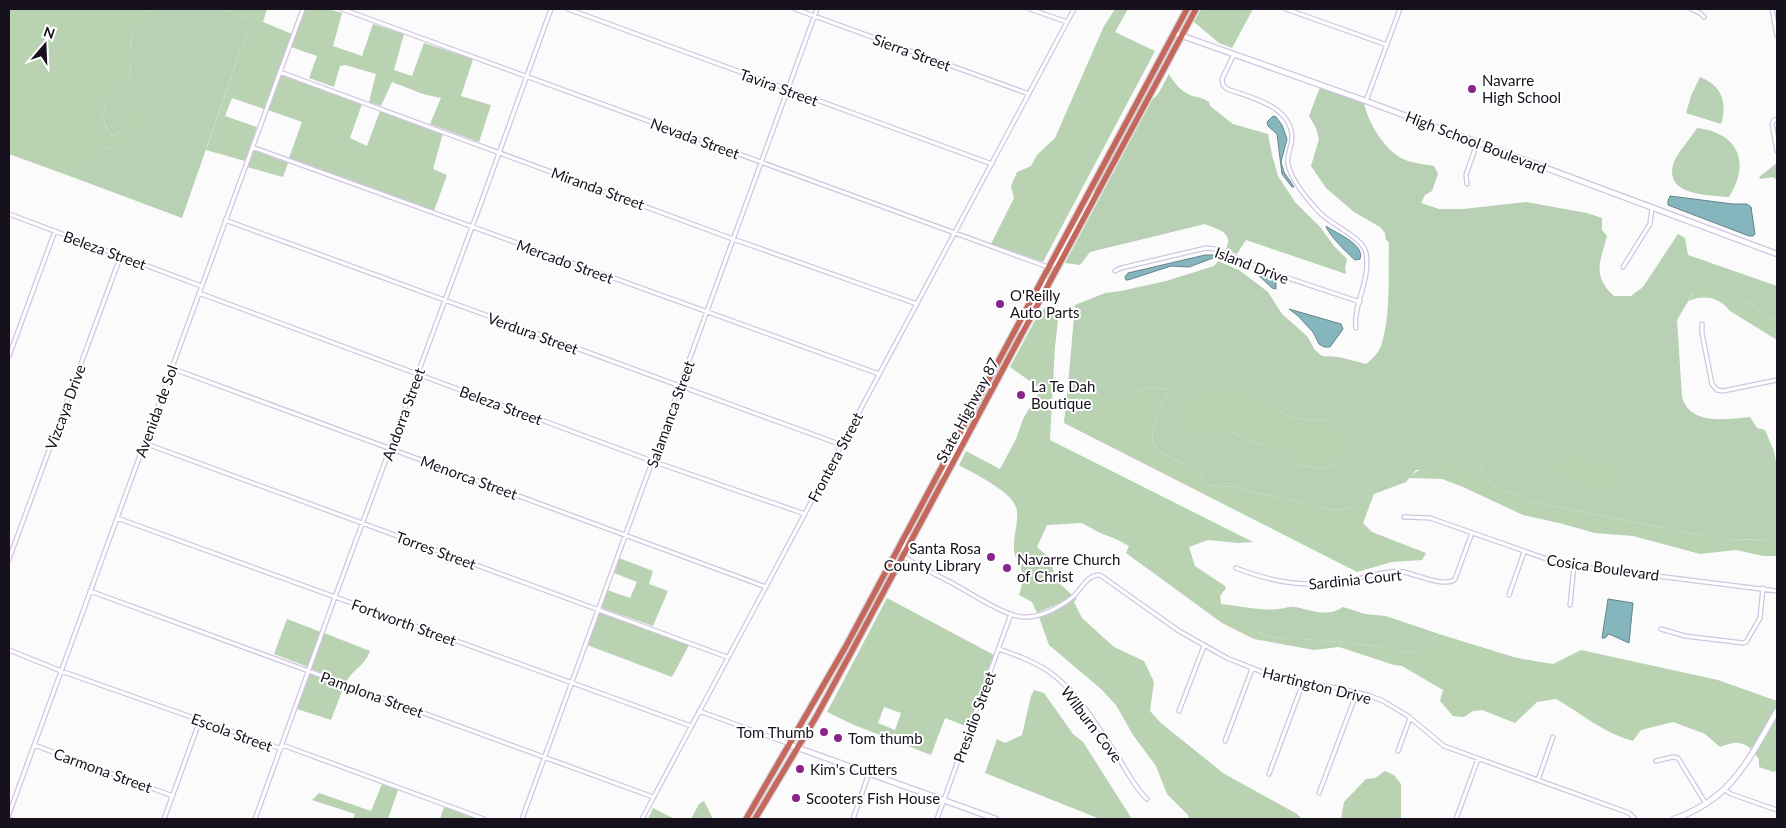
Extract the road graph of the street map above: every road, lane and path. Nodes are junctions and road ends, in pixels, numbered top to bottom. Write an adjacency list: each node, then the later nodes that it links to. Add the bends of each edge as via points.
1 (303, 9): 23 (street, Avenida de Sol)
2 (342, 9): 24 (street, Nevada Street)
3 (551, 9): 24 (street, Andorra Street)
4 (568, 9): 25 (street, Tavira Street)
5 (795, 9): 15 (street, Sierra Street)
6 (817, 9): 15 (street, Salamanca Street)
7 (1030, 9): 17 (street)
8 (1074, 9): 17 (street, Frontera Street)
9 (1187, 9): 18 (highway)
10 (1196, 9): 19 (highway, State Highway 87)
11 (1286, 9): 21 (street)
12 (1400, 9): 21 (street)
13 (1692, 9): 16 (street)
14 (1772, 9): 20 (street)
15 (815, 16): 25 (street, Salamanca Street); 26 (street, Sierra Street)
16 (1704, 17)
17 (1067, 22): 26 (street, Frontera Street)
18 (1174, 33): 19 (street, High School Boulevard); 46 (highway)
19 (1181, 36): 22 (street, High School Boulevard); 35 (highway, State Highway 87)
20 (1777, 36)
21 (1387, 45): 27 (street)
22 (1235, 54): 27 (street, High School Boulevard); 52 (street, via 1222,78 1223,85 1270,104 1281,114 1291,132 1288,166 1307,198 1330,223 1359,240 1366,251 1366,275)
23 (280, 72): 30 (street, Avenida de Sol); 32 (street, Miranda Street)
24 (526, 77): 32 (street, Andorra Street); 33 (street, Nevada Street)
25 (788, 91): 33 (street, Salamanca Street); 34 (street, Tavira Street)
26 (1028, 94): 34 (street, Frontera Street)
27 (1366, 101): 29 (street, High School Boulevard)
28 (1777, 119): 31 (street, via 1772,124)
29 (1477, 143): 36 (street, via 1466,175); 37 (street, High School Boulevard)
30 (252, 147): 39 (street, Avenida de Sol); 40 (street, Mercado Street)
31 (1777, 151)
32 (500, 152): 40 (street, Andorra Street); 43 (street, Miranda Street)
33 (762, 163): 42 (street, Nevada Street); 43 (street, Salamanca Street)
34 (992, 164): 42 (street, Frontera Street)
35 (1102, 184): 46 (street, via 1056,263); 57 (highway, State Highway 87)
36 (1467, 184)
37 (1652, 208): 44 (street, High School Boulevard); 47 (street, via 1650,224)
38 (9, 214): 41 (street, Beleza Street)
39 (225, 220): 49 (street, Avenida de Sol); 51 (street, Verdura Street)
40 (472, 227): 51 (street, Andorra Street); 54 (street, Mercado Street)
41 (55, 231): 45 (street, Beleza Street); 58 (street)
42 (955, 233): 46 (street, Nevada Street); 53 (street, Frontera Street)
43 (733, 238): 53 (street, Miranda Street); 54 (street, Salamanca Street)
44 (1777, 254)
45 (121, 256): 49 (street, Beleza Street); 79 (street, Vizcaya Drive)
46 (1049, 267): 57 (street); 64 (highway)
47 (1623, 267)
48 (1115, 271): 52 (street, Island Drive, via 1206,248 1216,249 1270,272)
49 (201, 286): 50 (street, Avenida de Sol)
50 (199, 293): 59 (street, Avenida de Sol); 60 (street, Beleza Street)
51 (444, 301): 60 (street, Andorra Street); 63 (street, Verdura Street)
52 (1360, 302): 56 (street, via 1354,318)
53 (917, 304): 61 (street, Frontera Street)
54 (707, 313): 61 (street, Mercado Street); 63 (street, Salamanca Street)
55 (1702, 324): 62 (street, via 1712,384 1717,390)
56 (1356, 328)
57 (1017, 343): 70 (highway, State Highway 87)
58 (9, 356)
59 (171, 368): 65 (street, Avenida de Sol); 67 (street, Menorca Street)
60 (418, 374): 67 (street, Andorra Street); 68 (street, Beleza Street)
61 (879, 374): 66 (street, Frontera Street)
62 (1777, 380)
63 (680, 386): 66 (street, Verdura Street); 68 (street, Salamanca Street)
64 (964, 425): 69 (highway); 70 (street, via 965,432 940,480)
65 (144, 443): 73 (street, Avenida de Sol); 74 (street, Torres Street)
66 (842, 445): 71 (street, Frontera Street)
67 (390, 448): 74 (street, Andorra Street); 76 (street, Menorca Street)
68 (652, 461): 71 (street, Beleza Street); 76 (street, Salamanca Street)
69 (930, 489): 78 (street, via 904,543); 91 (highway)
70 (936, 495): 78 (highway, State Highway 87)
71 (805, 514): 82 (street, Frontera Street)
72 (1404, 517): 75 (street, Cosica Boulevard, via 1430,518)
73 (117, 518): 84 (street, Avenida de Sol); 87 (street, Fortworth Street)
74 (363, 523): 87 (street, Andorra Street); 89 (street, Torres Street)
75 (1472, 533): 77 (street, Cosica Boulevard); 81 (street, Sardinia Court, via 1455,579 1447,583 1400,572 1326,584 1297,584 1270,580)
76 (626, 534): 82 (street, Menorca Street); 89 (street, Salamanca Street)
77 (1524, 552): 80 (street, Cosica Boulevard, via 1553,563); 86 (street)
78 (903, 556): 90 (street); 91 (street, via 891,566); 114 (highway, State Highway 87)
79 (9, 558)
80 (1574, 566): 83 (street, Cosica Boulevard); 88 (street)
81 (1236, 568)
82 (766, 586): 96 (street, Frontera Street)
83 (1763, 588): 85 (street, Cosica Boulevard); 92 (street, via 1760,618 1746,642 1685,636)
84 (90, 591): 98 (street, Avenida de Sol); 99 (street, Pamplona Street)
85 (1777, 591)
86 (1509, 595)
87 (335, 597): 99 (street, Andorra Street); 100 (street, Fortworth Street)
88 (1570, 605)
89 (598, 609): 96 (street, Torres Street); 100 (street, Salamanca Street)
90 (1011, 614): 93 (street, Hartington Drive, via 1029,617 1046,613 1069,600 1090,577 1100,575); 94 (street, Presidio Street)
91 (857, 625): 112 (highway)
92 (1661, 629)
93 (1204, 646): 97 (street, Hartington Drive); 105 (street)
94 (999, 649): 126 (street, Wilburn Cove, via 1038,665 1068,689); 127 (street, Presidio Street)
95 (9, 650): 98 (street, Escola Street)
96 (727, 657): 104 (street, Frontera Street)
97 (1252, 668): 101 (street, Hartington Drive, via 1277,678); 110 (street)
98 (61, 670): 107 (street, Escola Street); 111 (street, Avenida de Sol)
99 (309, 671): 113 (street, Andorra Street); 116 (street, Pamplona Street)
100 (571, 683): 108 (street, Fortworth Street); 116 (street, Salamanca Street)
101 (1304, 683): 102 (street, Hartington Drive); 120 (street)
102 (1357, 692): 106 (street, Hartington Drive, via 1383,701); 123 (street)
103 (1777, 710): 122 (street, via 1745,764)
104 (699, 711): 108 (street, Frontera Street); 112 (street)
105 (1179, 711)
106 (1410, 718): 115 (street); 117 (street, Hartington Drive, via 1444,746)
107 (200, 720): 113 (street, Escola Street); 124 (street)
108 (691, 726): 125 (street, Frontera Street)
109 (1553, 737): 121 (street)
110 (1225, 741)
111 (34, 744): 124 (street, Carmona Street); 130 (street, Avenida de Sol)
112 (790, 744): 114 (street); 136 (highway)
113 (282, 747): 132 (street, Andorra Street); 133 (street, Escola Street)
114 (798, 747): 119 (street); 137 (highway, State Highway 87)
115 (1398, 750)
116 (545, 757): 125 (street, Pamplona Street); 134 (street, Salamanca Street)
117 (1478, 758): 121 (street, Hartington Drive); 141 (street)
118 (1656, 761): 128 (street, via 1678,758)
119 (869, 773): 127 (street); 138 (street)
120 (1270, 774)
121 (1538, 780): 142 (street, Hartington Drive, via 1629,813)
122 (1725, 790): 128 (street); 129 (street)
123 (1319, 793)
124 (173, 796): 131 (street)
125 (653, 797): 135 (street, Frontera Street)
126 (1147, 799)
127 (944, 800): 139 (street, Presidio Street); 140 (street)
128 (1706, 805): 143 (street)
129 (1777, 810)
130 (9, 814)
131 (164, 819)
132 (255, 819)
133 (484, 819)
134 (522, 819)
135 (642, 819)
136 (746, 819)
137 (755, 819)
138 (853, 819)
139 (937, 819)
140 (996, 819)
141 (1456, 819)
142 (1635, 819)
143 (1674, 819)

